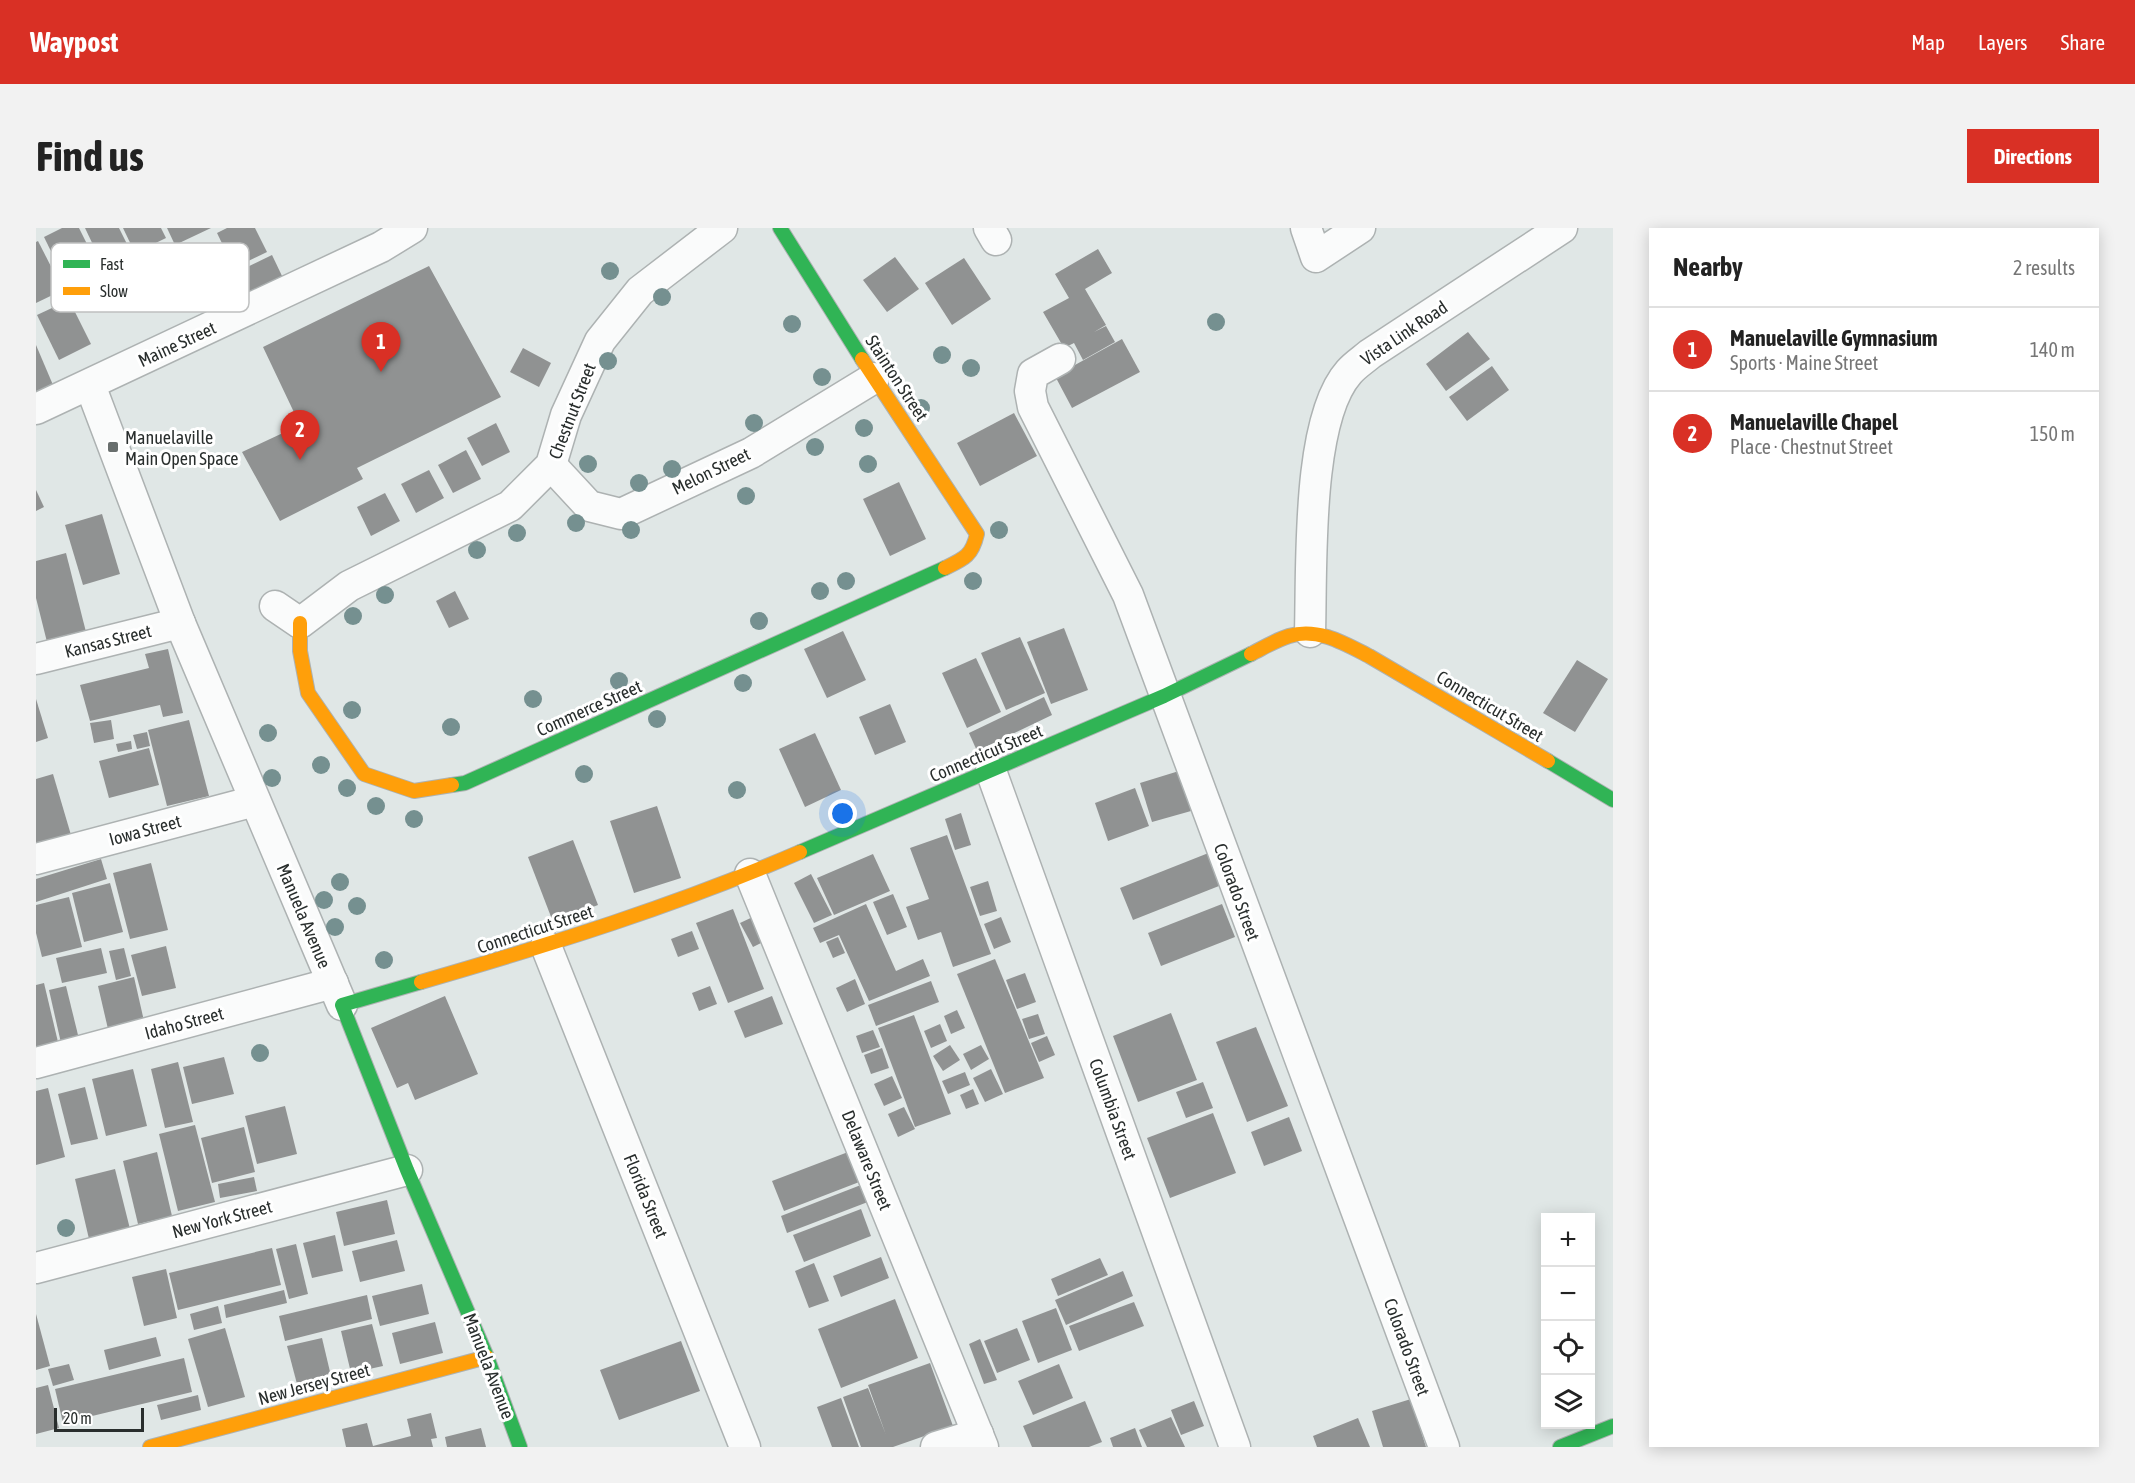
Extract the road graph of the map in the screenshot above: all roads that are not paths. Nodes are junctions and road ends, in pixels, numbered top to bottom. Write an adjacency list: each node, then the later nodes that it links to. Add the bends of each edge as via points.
1 (412, 228): 7 (street, Maine Street, via 381,247)
2 (780, 228): 10 (street, Stainton Street)
3 (1306, 228): 4 (street, via 1316,257)
4 (1360, 228)
5 (1562, 228): 18 (street, Vista Link Road, via 1370,354 1349,372 1337,391 1315,475)
6 (701, 233): 13 (street, Chestnut Street, via 640,291 600,341 566,416)
7 (249, 310)
8 (244, 312): 11 (street, Maine Street)
9 (1060, 359): 20 (street, Colorado Street, via 1033,374 1033,407 1128,595)
10 (874, 378): 13 (street, Melon Street, via 751,453 621,514 589,506); 14 (street, Stainton Street, via 977,534)
11 (90, 385): 12 (street, Maine Street); 17 (street, Manuela Avenue)
12 (36, 409)
13 (551, 465): 16 (street, Chestnut Street, via 510,506 349,586)
14 (974, 548): 16 (street, Commerce Street, via 964,559 465,783 414,791 364,774 308,693 300,651)
15 (275, 606): 16 (street)
16 (300, 622)
17 (180, 623): 19 (street, Kansas Street); 23 (street, Manuela Avenue)
18 (1310, 632): 20 (street, Connecticut Street, via 1289,636); 22 (street, Connecticut Street, via 1340,640 1369,656)
19 (36, 660)
20 (1164, 696): 21 (street, Connecticut Street); 39 (street, Colorado Street)
21 (991, 771): 25 (street, Connecticut Street); 38 (street, Columbia Street)
22 (1613, 800)
23 (255, 801): 24 (street, Iowa Street); 27 (street, Manuela Avenue)
24 (36, 859)
25 (750, 874): 26 (street, Connecticut Street); 33 (street, Delaware Street)
26 (546, 946): 27 (street, Connecticut Street); 36 (street, Florida Street)
27 (338, 994): 28 (street, Idaho Street); 29 (street, Manuela Avenue)
28 (36, 1063)
29 (407, 1170): 30 (street, New York Street); 31 (street, Manuela Avenue)
30 (36, 1268)
31 (487, 1357): 34 (street, New Jersey Street); 35 (street, Manuela Avenue)
32 (1613, 1426): 40 (street)
33 (980, 1441): 37 (street)
34 (150, 1447)
35 (520, 1447)
36 (745, 1447)
37 (936, 1447)
38 (1234, 1447)
39 (1444, 1447)
40 (1560, 1447)

